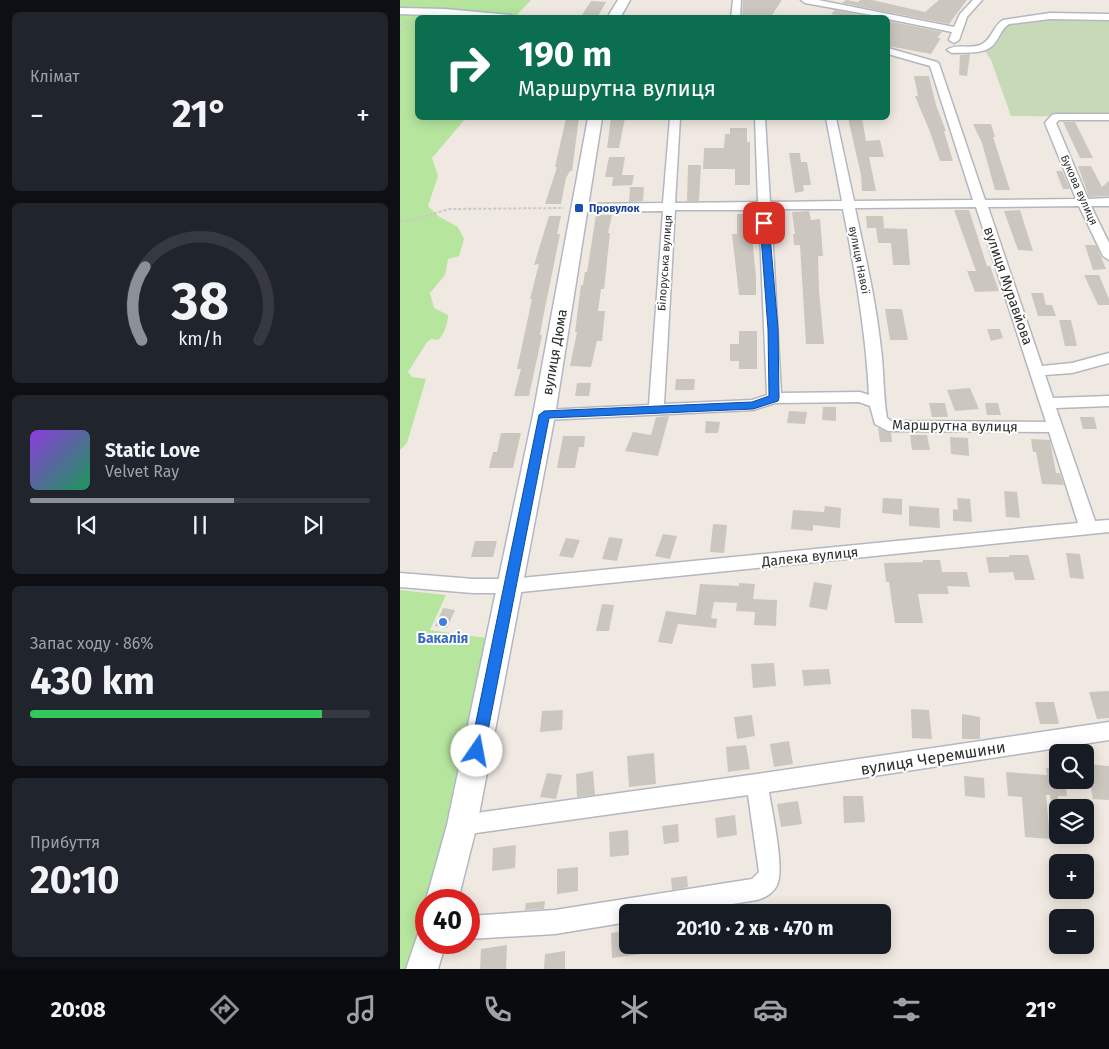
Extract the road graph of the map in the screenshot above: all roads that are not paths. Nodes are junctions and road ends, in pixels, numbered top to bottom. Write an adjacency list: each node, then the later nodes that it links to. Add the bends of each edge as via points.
1 (624, 0): 7 (street)
2 (737, 0): 8 (street)
3 (805, 0): 9 (street)
4 (976, 0): 12 (street)
5 (400, 11): 6 (street)
6 (478, 15)
7 (615, 15)
8 (735, 15)
9 (880, 15)
10 (890, 17): 12 (street)
11 (1109, 17): 13 (street, via 1050,16 1006,22 983,48)
12 (956, 30): 13 (street)
13 (952, 50): 15 (street, via 946,58)
14 (890, 52): 15 (street)
15 (934, 64): 23 (street, вулиця Муравйова)
16 (1109, 116): 21 (street, Букова вулиця, via 1056,118 1050,123)
17 (595, 120): 27 (street, вулиця Дюма)
18 (674, 120): 25 (street, Білоруська вулиця)
19 (760, 120): 24 (street)
20 (831, 120): 26 (street, вулиця Навої)
21 (1083, 202): 22 (street); 23 (street); 28 (street, Букова вулиця)
22 (1109, 202)
23 (980, 204): 26 (street); 30 (street, вулиця Муравйова)
24 (763, 205): 25 (street); 26 (street); 31 (street, via 773,329)
25 (668, 206): 27 (street); 35 (street, Білоруська вулиця)
26 (847, 206): 33 (street, вулиця Навої, via 863,277 874,349)
27 (579, 208): 36 (street, вулиця Дюма)
28 (1109, 256)
29 (1109, 358): 30 (street, via 1072,368)
30 (1038, 371): 34 (street, вулиця Муравйова)
31 (774, 398): 33 (street, Маршрутна вулиця, via 860,397); 35 (street, Маршрутна вулиця, via 753,405)
32 (1109, 400): 34 (street)
33 (877, 403): 37 (street, Маршрутна вулиця, via 880,420 888,426)
34 (1047, 403): 37 (street, вулиця Муравйова)
35 (656, 409): 36 (street, Маршрутна вулиця)
36 (544, 415): 41 (street, вулиця Дюма)
37 (1055, 427): 39 (street, вулиця Муравйова)
38 (1109, 526): 39 (street, Далека вулиця)
39 (1089, 529): 41 (street, Далека вулиця)
40 (400, 580): 41 (street)
41 (511, 586): 44 (street, вулиця Дюма)
42 (1109, 731): 43 (street, вулиця Черемшини)
43 (757, 784): 44 (street, вулиця Черемшини); 46 (street, via 770,872 768,880 757,889 556,922)
44 (462, 825): 45 (street, вулиця Дюма)
45 (445, 889)
46 (480, 927)
47 (426, 954): 48 (street)
48 (422, 969)

